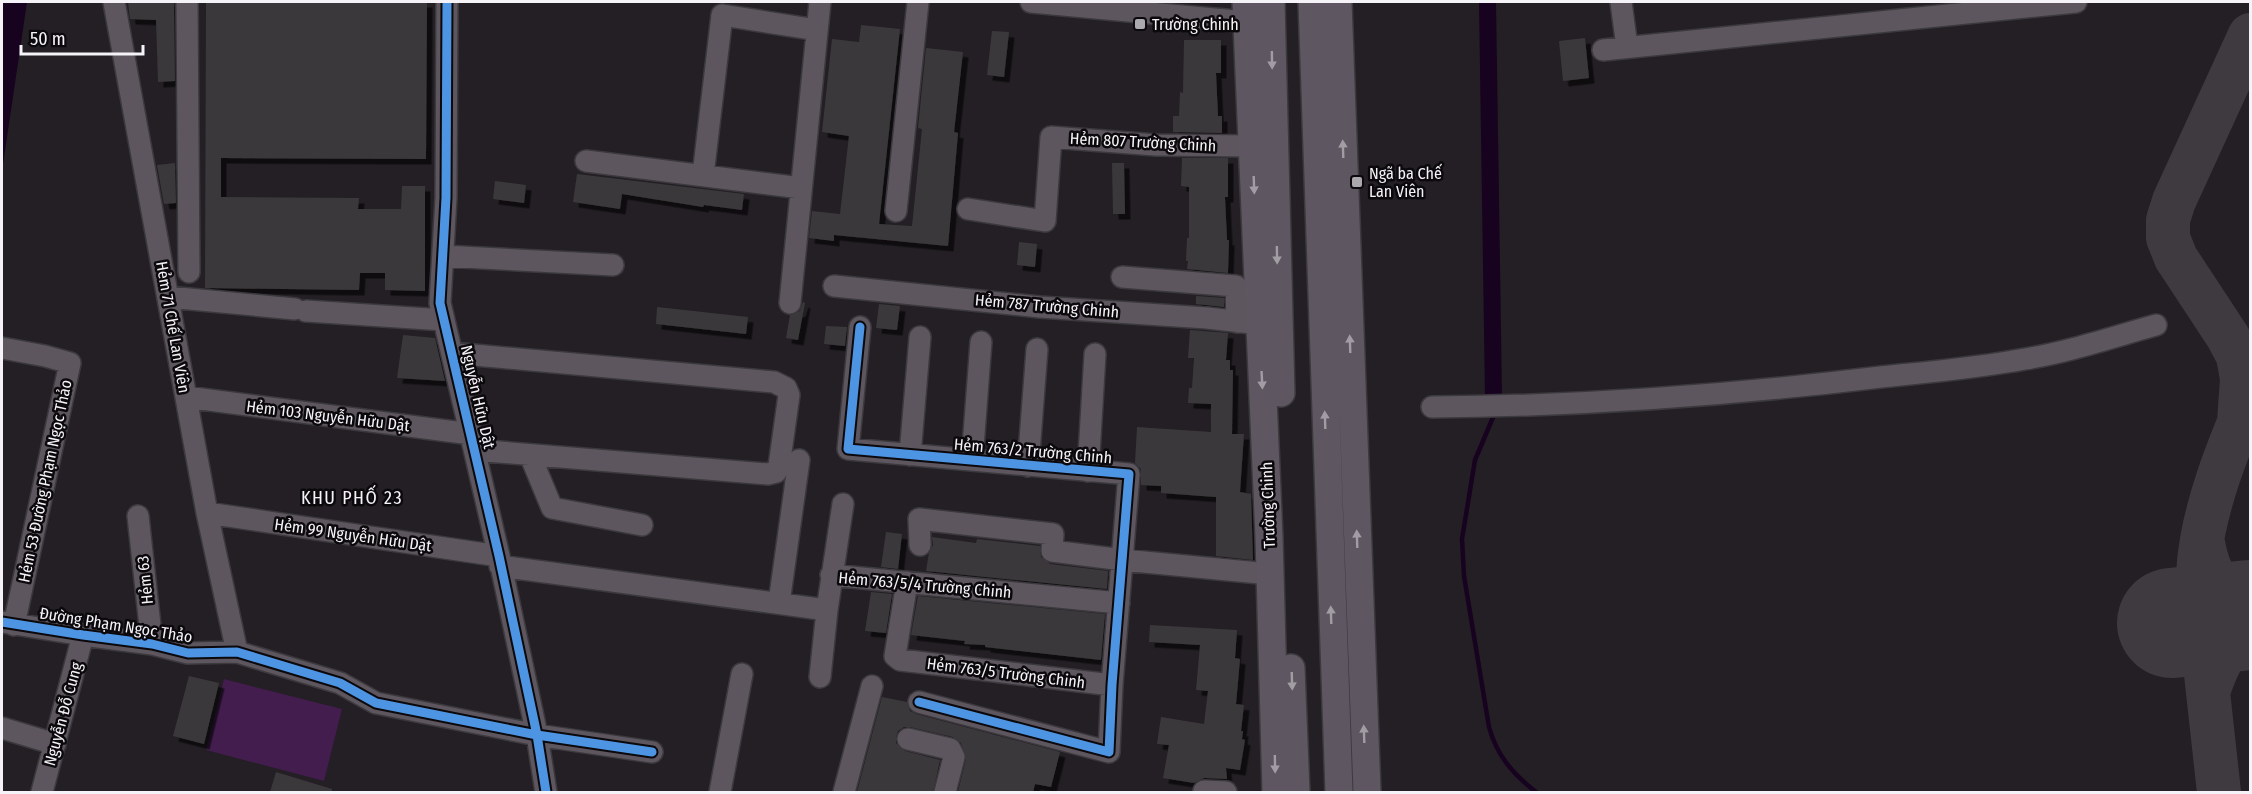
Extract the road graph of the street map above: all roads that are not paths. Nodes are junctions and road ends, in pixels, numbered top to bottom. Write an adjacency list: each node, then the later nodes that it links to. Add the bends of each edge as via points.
1 (114, 2): 27 (street, Hẻm 71 Chế Lan Viên)
2 (187, 2): 24 (street)
3 (447, 2): 22 (street, Nguyễn Hữu Dật)
4 (820, 2): 13 (street)
5 (918, 2): 21 (street)
6 (1031, 2): 12 (street)
7 (1271, 2): 85 (main road, Trường Chinh, one-way to 85)
8 (1312, 2): 70 (main road, one-way to 8)
9 (1338, 2): 65 (main road, one-way to 9)
10 (1621, 2): 14 (street)
11 (2076, 2): 14 (street)
12 (1246, 12): 16 (main road, Trường Chinh)
13 (817, 30): 18 (street, via 722,15); 19 (street)
14 (1627, 47): 15 (street)
15 (1603, 50)
16 (1252, 146): 20 (street, Hẻm 807 Trường Chinh, via 1156,145 1051,137 1045,221); 30 (main road, Trường Chinh, one-way to 30)
17 (586, 161): 18 (street)
18 (704, 175): 19 (street)
19 (801, 188): 28 (street)
20 (968, 209)
21 (896, 211)
22 (443, 256): 23 (street); 29 (street, Nguyễn Hữu Dật, via 440,303)
23 (613, 265)
24 (189, 272)
25 (1122, 277): 30 (street, via 1236,286)
26 (834, 286): 30 (street, Hẻm 787 Trường Chinh)
27 (168, 297): 29 (street); 39 (street, Hẻm 71 Chế Lan Viên)
28 (790, 303)
29 (444, 320): 37 (street, Nguyễn Hữu Dật)
30 (1248, 323): 55 (main road, Trường Chinh, one-way to 55)
31 (2156, 325): 40 (street, via 2025,359 1807,386 1685,396)
32 (860, 327): 43 (street, Hẻm 763/2 Trường Chinh, via 848,449)
33 (920, 337): 43 (street)
34 (981, 342): 45 (street)
35 (2, 348): 61 (street, Hẻm 53 Đường Phạm Ngọc Thảo, via 70,363)
36 (1037, 349): 46 (street)
37 (452, 352): 41 (street, Nguyễn Hữu Dật); 42 (street, Hẻm 103 Nguyễn Hữu Dật, via 774,382 786,388 789,395 779,466 776,472 768,474)
38 (1095, 354): 47 (street)
39 (186, 397): 41 (street, Hẻm 103 Nguyễn Hữu Dật); 49 (street, Hẻm 71 Chế Lan Viên)
40 (1432, 407)
41 (473, 442): 42 (street, Hẻm 103 Nguyễn Hữu Dật); 54 (street, Nguyễn Hữu Dật)
42 (530, 454): 51 (street, via 552,507)
43 (910, 455): 45 (street, Hẻm 763/2 Trường Chinh)
44 (799, 460): 58 (street)
45 (972, 460): 46 (street, Hẻm 763/2 Trường Chinh)
46 (1028, 466): 47 (street, Hẻm 763/2 Trường Chinh)
47 (1088, 471): 53 (street, Hẻm 763/2 Trường Chinh, via 1129,474)
48 (843, 504): 56 (street)
49 (207, 513): 54 (street, Hẻm 99 Nguyễn Hữu Dật); 64 (street, Hẻm 71 Chế Lan Viên)
50 (138, 516): 63 (street, Hẻm 63)
51 (642, 525)
52 (920, 544): 53 (street, via 919,519 1053,534 1052,551)
53 (1123, 560): 55 (street); 59 (street)
54 (500, 561): 58 (street, Hẻm 99 Nguyễn Hữu Dật); 73 (street, Nguyễn Hữu Dật)
55 (1270, 574): 84 (main road, Trường Chinh, one-way to 84)
56 (831, 575): 57 (street, Hẻm 763/5/4 Trường Chinh); 60 (street, Hẻm 763/5/4 Trường Chinh)
57 (907, 582): 59 (street, Hẻm 763/5/4 Trường Chinh); 68 (street, Hẻm 763/5 Trường Chinh, via 895,656 900,660)
58 (778, 603): 60 (street, Hẻm 99 Nguyễn Hữu Dật)
59 (1119, 603): 68 (street)
60 (827, 610): 67 (street, Hẻm 763/5/4 Trường Chinh)
61 (8, 623): 62 (street, Đường Phạm Ngọc Thảo)
62 (83, 635): 63 (street, Đường Phạm Ngọc Thảo); 75 (street, Nguyễn Đỗ Cung)
63 (152, 644): 64 (street, Đường Phạm Ngọc Thảo, via 188,653)
64 (237, 652): 73 (street, Đường Phạm Ngọc Thảo, via 340,683 376,703)
65 (1361, 653): 70 (main road); 87 (main road, one-way to 65)
66 (742, 674): 80 (street)
67 (820, 677)
68 (1112, 686): 71 (street, via 1109,752)
69 (872, 687): 81 (street)
70 (1335, 694): 86 (main road)
71 (919, 702)
72 (2, 728): 75 (street)
73 (537, 735): 76 (street, Đường Phạm Ngọc Thảo); 79 (street, Nguyễn Hữu Dật)
74 (908, 739): 82 (street, via 950,749 954,757)
75 (55, 744): 78 (street, Nguyễn Đỗ Cung)
76 (652, 753)
77 (1204, 791): 83 (street)
78 (42, 792)
79 (546, 792)
80 (720, 792)
81 (844, 792)
82 (945, 792)
83 (1226, 792)
84 (1276, 792)
85 (1296, 792)
86 (1339, 792)
87 (1367, 792)

